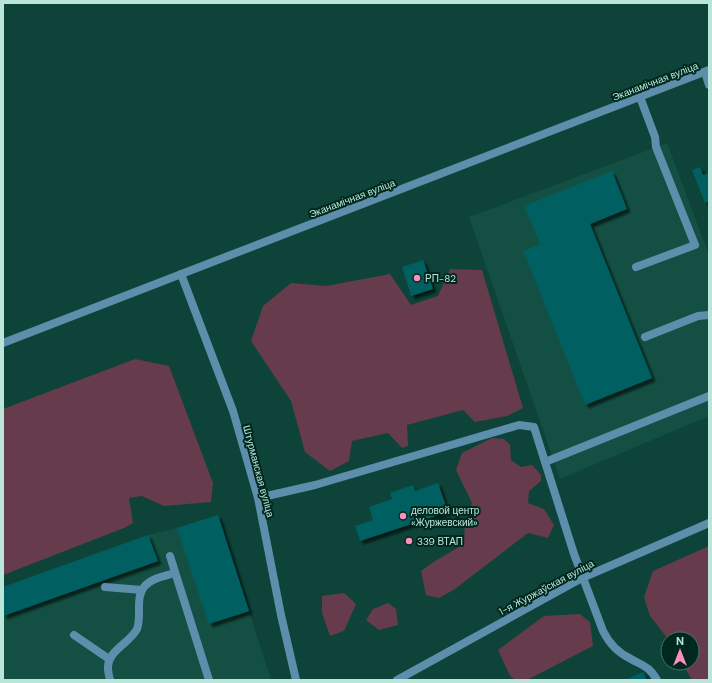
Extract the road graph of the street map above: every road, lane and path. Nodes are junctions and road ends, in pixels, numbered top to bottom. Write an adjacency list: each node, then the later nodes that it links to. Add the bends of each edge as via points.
1 (707, 71): 2 (street); 3 (street, Эканамічная вуліца)
2 (709, 85)
3 (640, 97): 4 (street, via 656,137 656,147 695,245); 5 (street, Эканамічная вуліца)
4 (636, 267)
5 (181, 274): 8 (street, Эканамічная вуліца); 11 (street, Штурманская вуліца, via 233,411)
6 (709, 315): 7 (street, via 698,316)
7 (646, 337)
8 (3, 343)
9 (709, 396): 10 (street)
10 (545, 462): 11 (street, via 534,427 519,425 315,485); 15 (street)
11 (258, 498): 22 (street, Штурманская вуліца)
12 (709, 523): 15 (street, 1-я Журжаўская вуліца)
13 (170, 556): 14 (street)
14 (175, 572): 17 (street, via 151,581); 21 (street)
15 (582, 578): 23 (street, 1-я Журжаўская вуліца); 24 (street, via 609,642 619,652 646,667)
16 (105, 587): 17 (street)
17 (142, 590): 19 (street, via 136,631)
18 (74, 635): 19 (street)
19 (109, 659): 20 (street)
20 (110, 680)
21 (209, 680)
22 (296, 680)
23 (397, 680)
24 (657, 680)

